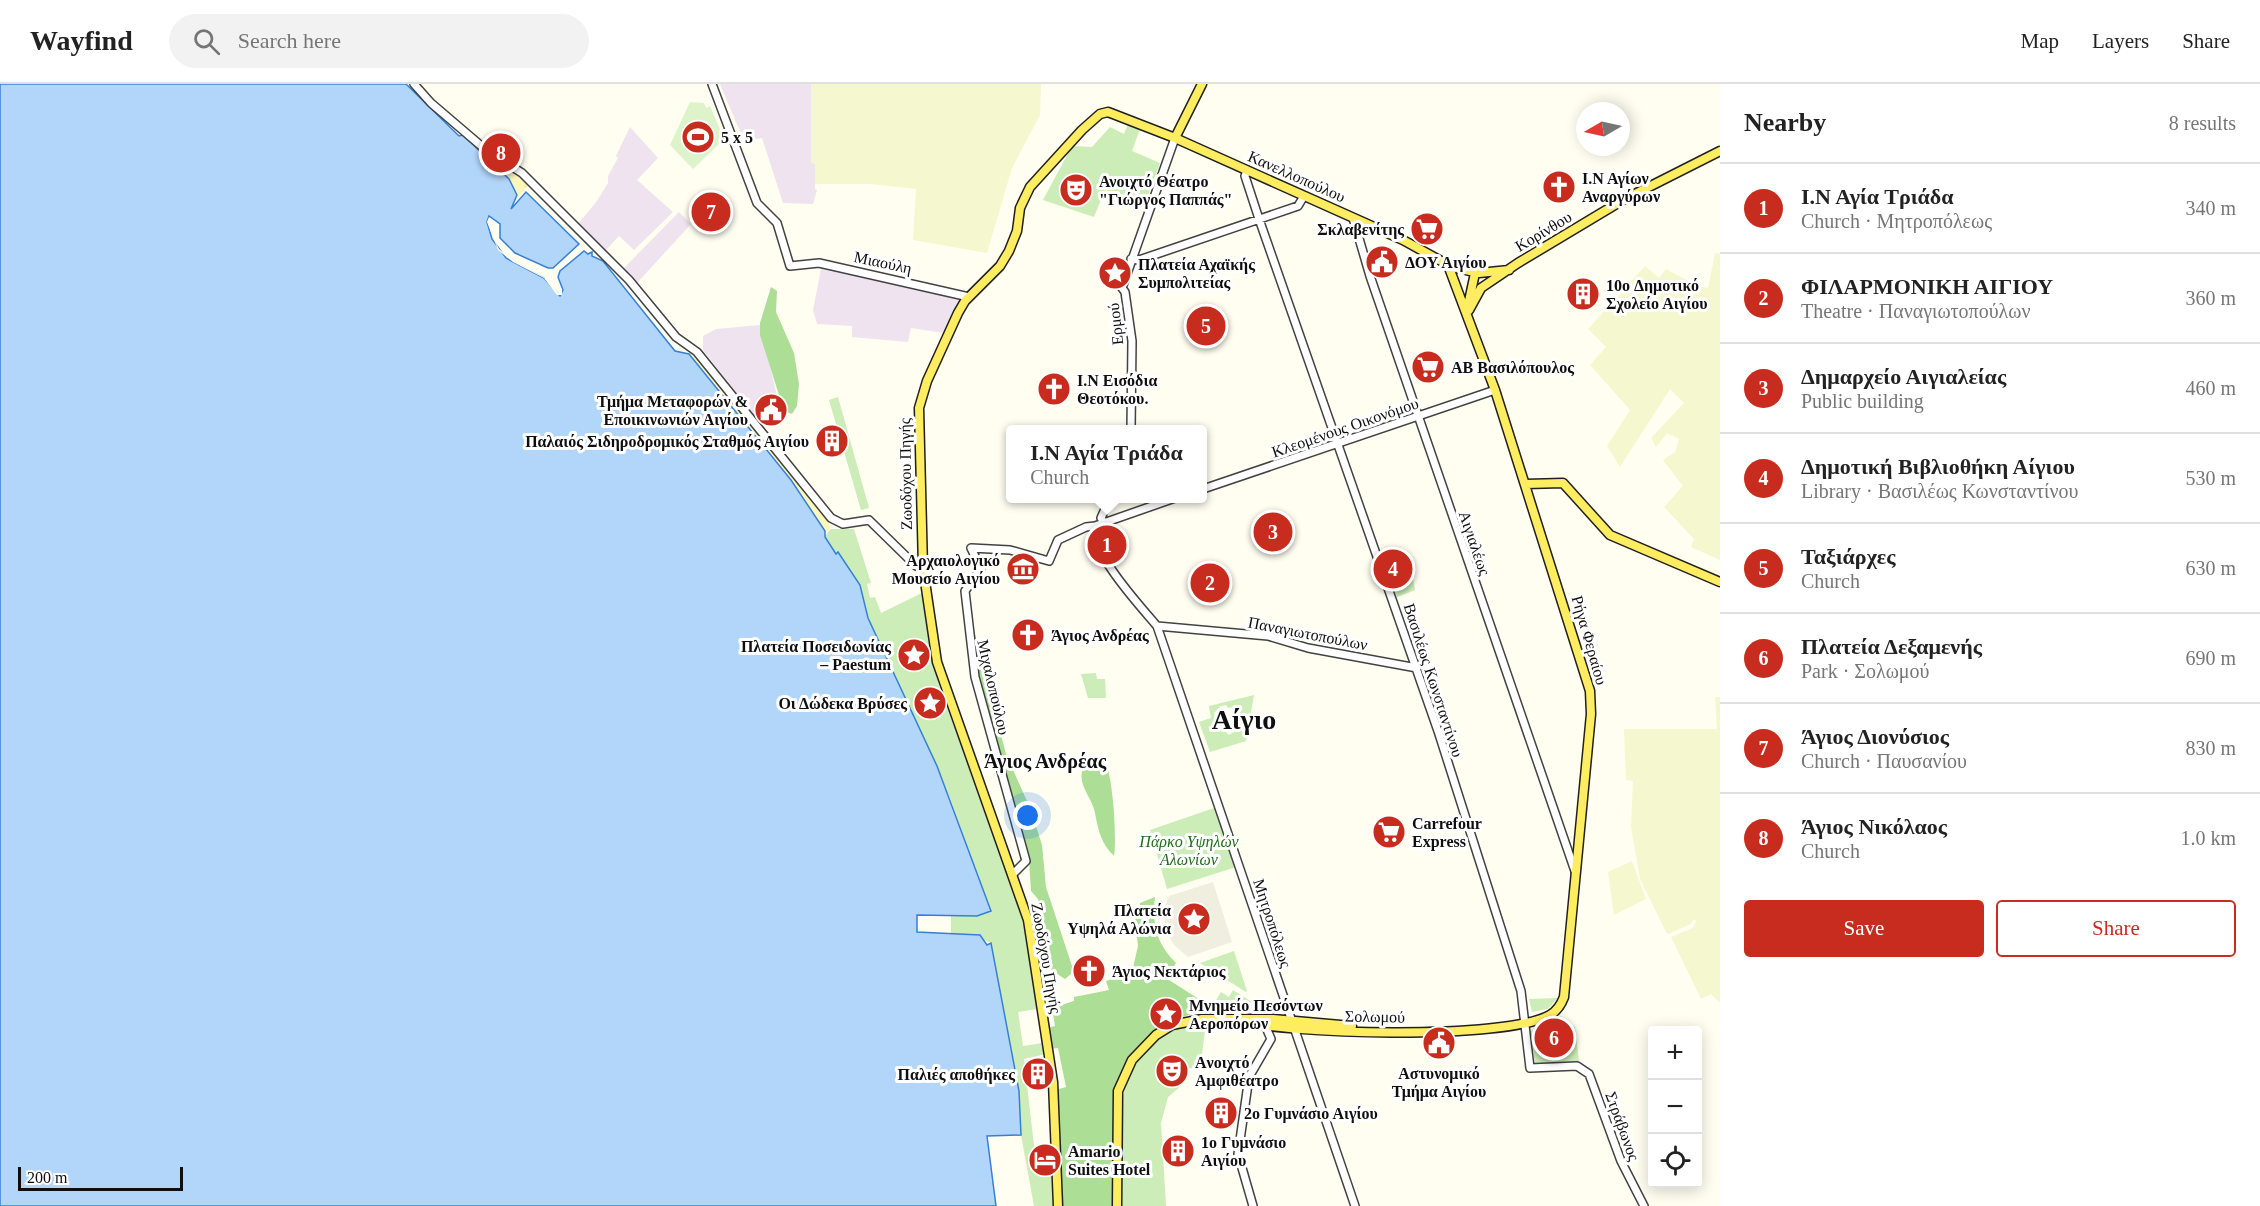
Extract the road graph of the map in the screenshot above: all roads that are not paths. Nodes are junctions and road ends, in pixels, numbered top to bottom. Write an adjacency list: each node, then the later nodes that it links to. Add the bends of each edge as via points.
1 (414, 84): 28 (street, via 486,150 522,173 629,280 676,337 697,352 831,518 846,524 869,520 916,566)
2 (712, 84): 16 (street, Μιαούλη, via 757,203 777,223 790,266 819,263)
3 (1202, 84): 5 (main road)
4 (1109, 112): 5 (main road, Κανελλοπούλου); 16 (main road, Ζωοδόχου Πηγής, via 1099,115 1082,130 1030,187 1009,251 990,278)
5 (1175, 138): 7 (main road, Κανελλοπούλου); 11 (street)
6 (1720, 151): 13 (main road, Κορίνθου, via 1623,200)
7 (1247, 170): 8 (main road, Κανελλοπούλου); 10 (street, Βασιλέως Κωνσταντίνου, via 1245,176)
8 (1304, 196): 9 (main road, Κανελλοπούλου); 10 (street, via 1298,206)
9 (1353, 218): 12 (main road, Κανελλοπούλου); 19 (street, Αιγιαλέως)
10 (1259, 219): 11 (street, via 1139,260); 21 (street, Βασιλέως Κωνσταντίνου)
11 (1131, 259): 20 (street, Ερμού, via 1122,288 1132,341)
12 (1450, 266): 14 (main road, Κανελλοπούλου); 17 (main road, Ρήγα Φεραίου)
13 (1509, 270): 14 (main road, Κορίνθου); 15 (main road, Κορίνθου)
14 (1472, 275): 15 (main road); 17 (main road)
15 (1500, 277): 17 (main road, Κορίνθου, via 1477,292)
16 (969, 297): 28 (main road, Ζωοδόχου Πηγής, via 927,381 919,408)
17 (1467, 312): 18 (main road, Ρήγα Φεραίου)
18 (1495, 390): 19 (street, Κλεομένους Οικονόμου); 22 (main road, Ρήγα Φεραίου)
19 (1418, 416): 21 (street, Κλεομένους Οικονόμου); 33 (street, Αιγιαλέως)
20 (1131, 425)
21 (1338, 443): 23 (street, Κλεομένους Οικονόμου); 31 (street, Βασιλέως Κωνσταντίνου)
22 (1526, 484): 29 (main road, via 1563,483 1614,537); 33 (main road, Ρήγα Φεραίου, via 1591,697)
23 (1207, 488)
24 (1108, 503): 26 (street, via 1101,518)
25 (1160, 503): 26 (street)
26 (1104, 522): 27 (street)
27 (1095, 526): 30 (street, Μητροπόλεως, via 1094,536 1110,569); 32 (street, Μιχαλοπούλου, via 1058,540 1049,561 1010,550 973,548 981,569 965,591 975,677 1026,861)
28 (923, 568): 32 (main road, Ζωοδόχου Πηγής, via 939,671)
29 (1720, 582)
30 (1157, 626): 31 (street, Παναγιωτοπούλων, via 1268,636 1308,648); 35 (street, Μητροπόλεως)
31 (1417, 668): 38 (street, Βασιλέως Κωνσταντίνου, via 1521,991)
32 (1013, 874): 42 (main road, Ζωοδόχου Πηγής, via 1028,920 1053,1082)
33 (1576, 875): 34 (main road, Ρήγα Φεραίου)
34 (1564, 995): 38 (main road, Σολωμού, via 1553,1013)
35 (1285, 1007): 37 (main road); 39 (street, Μητροπόλεως)
36 (1231, 1019): 37 (main road, Σολωμού); 40 (main road, Σολωμού); 43 (main road, via 1198,1019 1172,1025 1148,1042 1128,1067 1117,1099)
37 (1273, 1019): 39 (main road, Σολωμού)
38 (1525, 1022): 39 (main road, Σολωμού, via 1378,1028); 41 (street, Βασιλέως Κωνσταντίνου, via 1530,1068)
39 (1292, 1024): 40 (main road, Σολωμού); 45 (street, Μητροπόλεως)
40 (1265, 1025): 44 (street, via 1271,1039 1249,1077 1238,1154)
41 (1569, 1067): 46 (street, Στράβωνος, via 1581,1067 1589,1074 1621,1161)
42 (1058, 1206)
43 (1117, 1206)
44 (1253, 1206)
45 (1353, 1206)
46 (1644, 1206)

